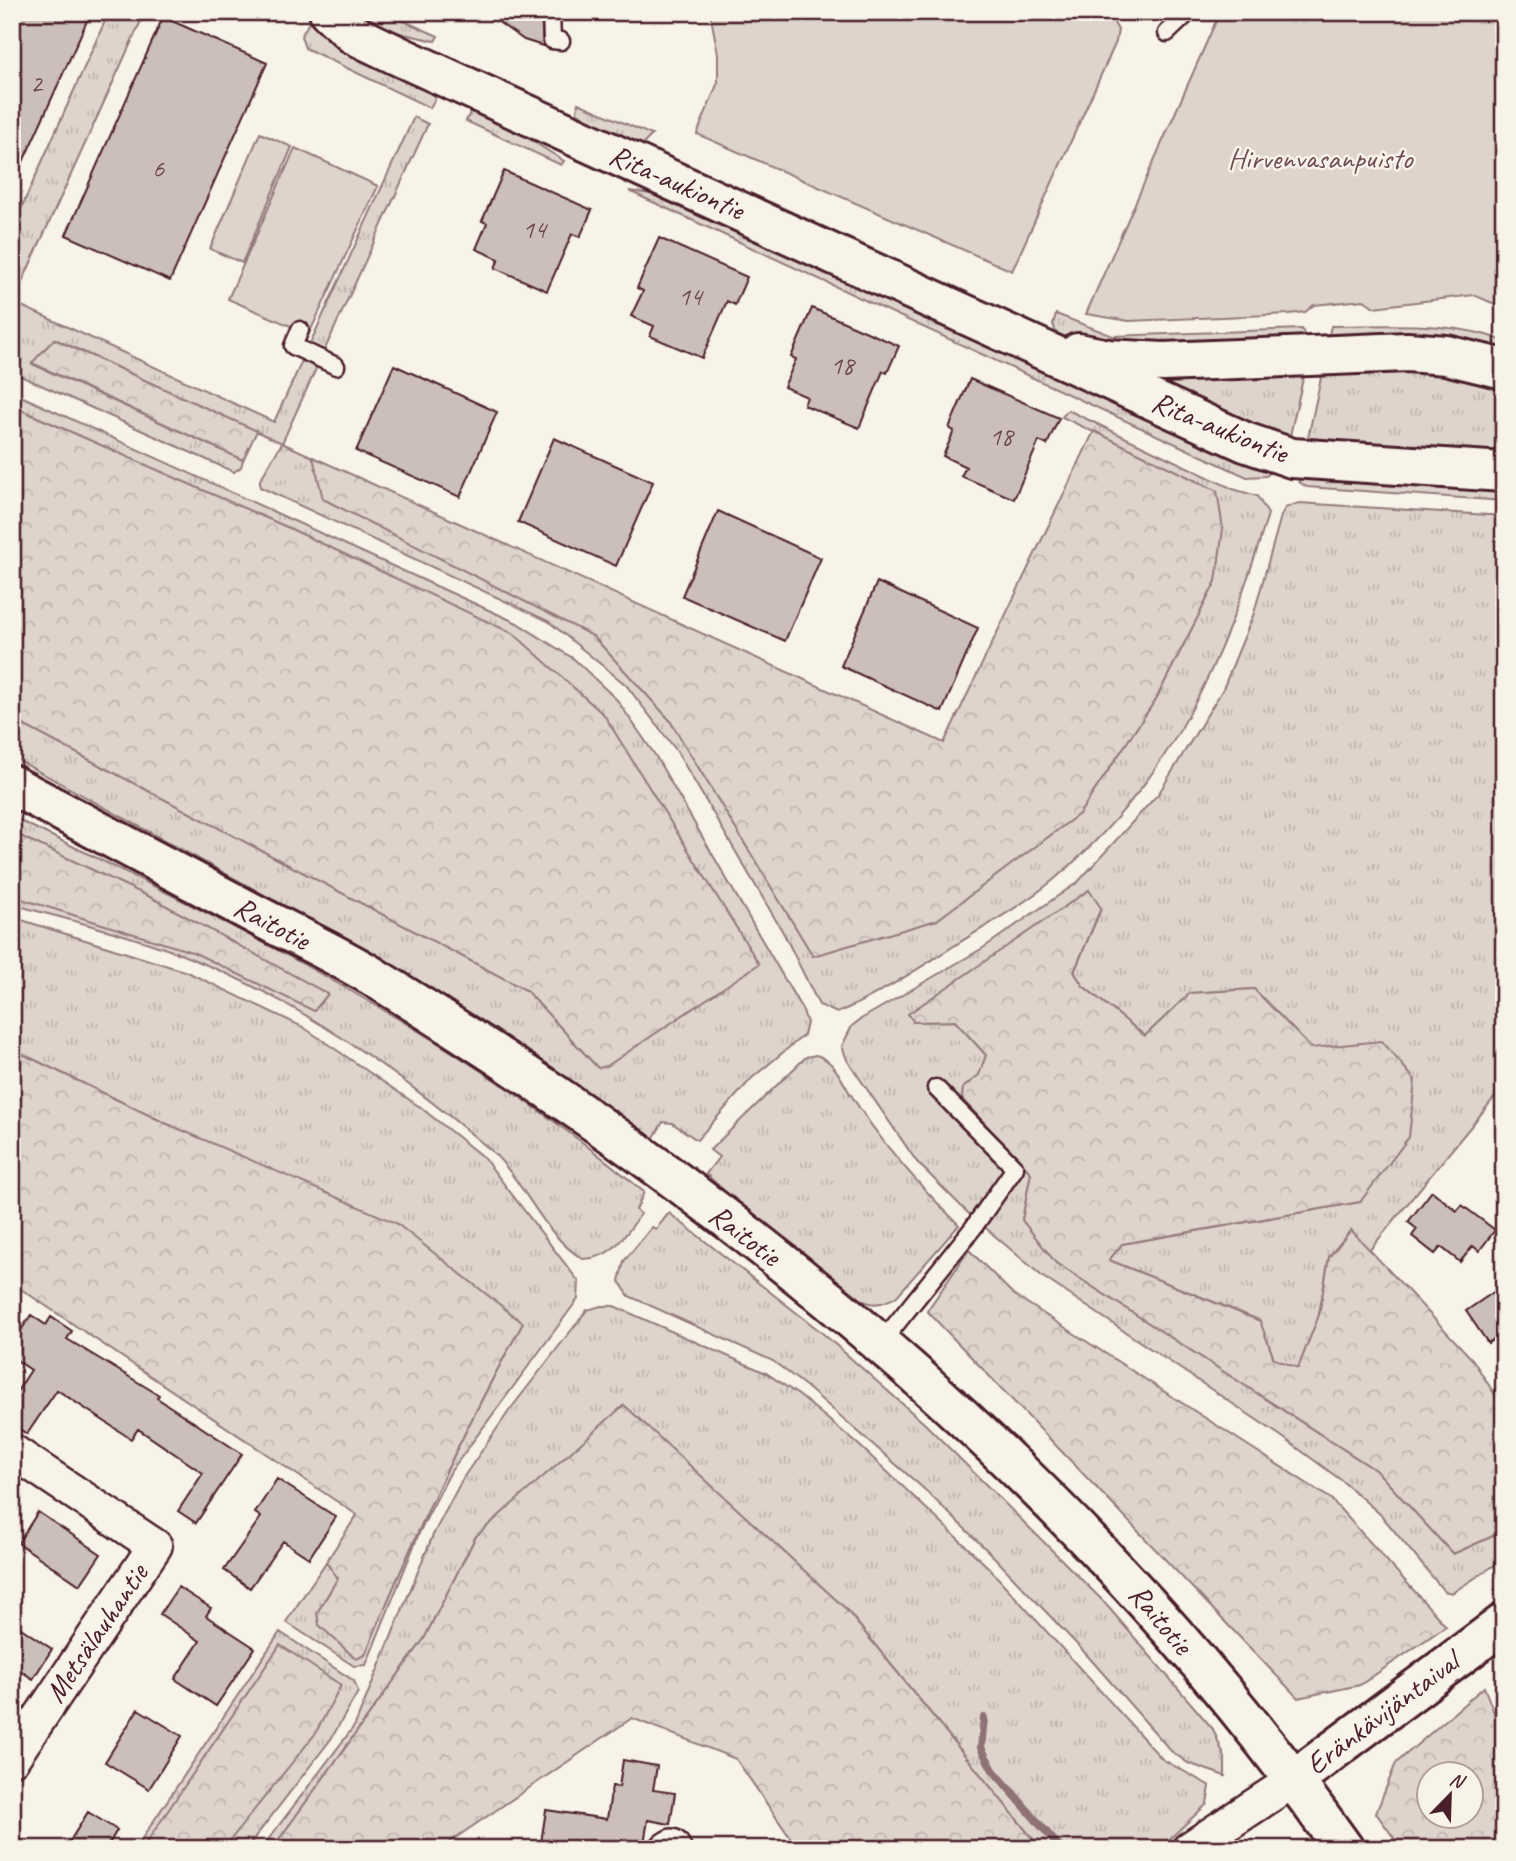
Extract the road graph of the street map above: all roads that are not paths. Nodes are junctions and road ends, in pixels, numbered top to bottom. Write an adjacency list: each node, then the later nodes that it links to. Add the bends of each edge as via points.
1 (329, 12): 7 (street, Rita-aukiontie, via 353,34 401,57)
2 (1189, 12): 4 (lane)
3 (551, 13): 5 (lane, via 552,40)
4 (1167, 33)
5 (561, 41)
6 (300, 330): 8 (lane, via 293,346)
7 (1031, 343): 9 (street, Rita-aukiontie, via 1108,359 1163,362 1407,352 1446,355); 10 (street, Rita-aukiontie, via 1245,442 1292,458)
8 (336, 366)
9 (1504, 369)
10 (1504, 472)
11 (12, 785): 13 (street, Raitotie, via 369,974 584,1114 786,1267)
12 (936, 1088): 13 (lane, via 1015,1168)
13 (880, 1345): 17 (street, Raitotie, via 941,1395 1125,1575)
14 (12, 1451): 16 (street, Metsälauhantie, via 155,1546)
15 (1504, 1623): 17 (street, Eränkävijäntaival)
16 (12, 1759)
17 (1295, 1779): 20 (street); 21 (street, Raitotie)
18 (667, 1849): 19 (street)
19 (674, 1849)
20 (1189, 1849)
21 (1345, 1849)

